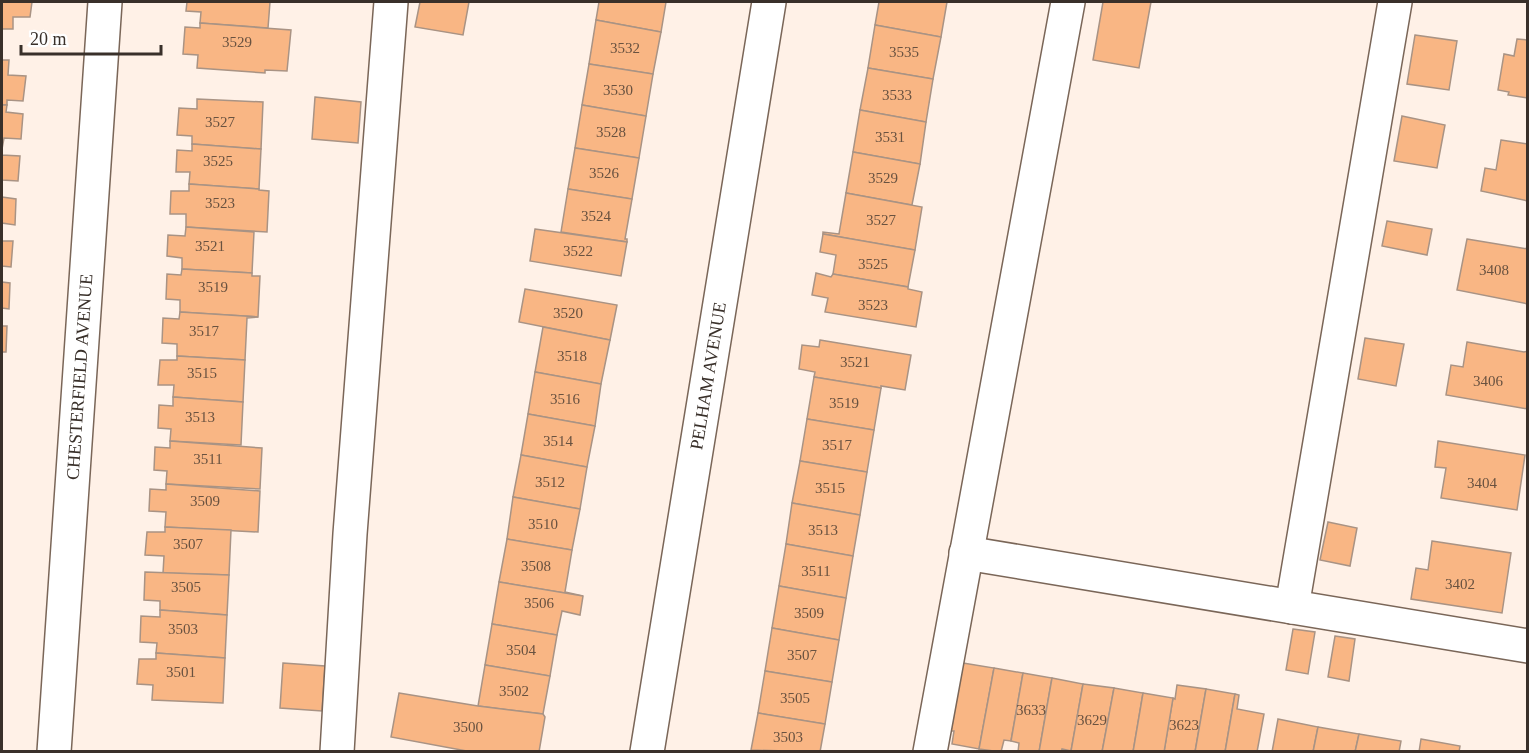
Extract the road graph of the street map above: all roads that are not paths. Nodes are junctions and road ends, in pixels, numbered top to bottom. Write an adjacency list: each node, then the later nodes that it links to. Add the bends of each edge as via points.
1 (105, 2): 9 (street, CHESTERFIELD AVENUE)
2 (391, 2): 10 (street)
3 (769, 2): 11 (street, PELHAM AVENUE)
4 (1068, 2): 6 (street)
5 (1395, 2): 7 (street)
6 (966, 553): 7 (street); 12 (street)
7 (1292, 607): 8 (street)
8 (1527, 646)
9 (54, 752)
10 (337, 752)
11 (647, 752)
12 (930, 752)

